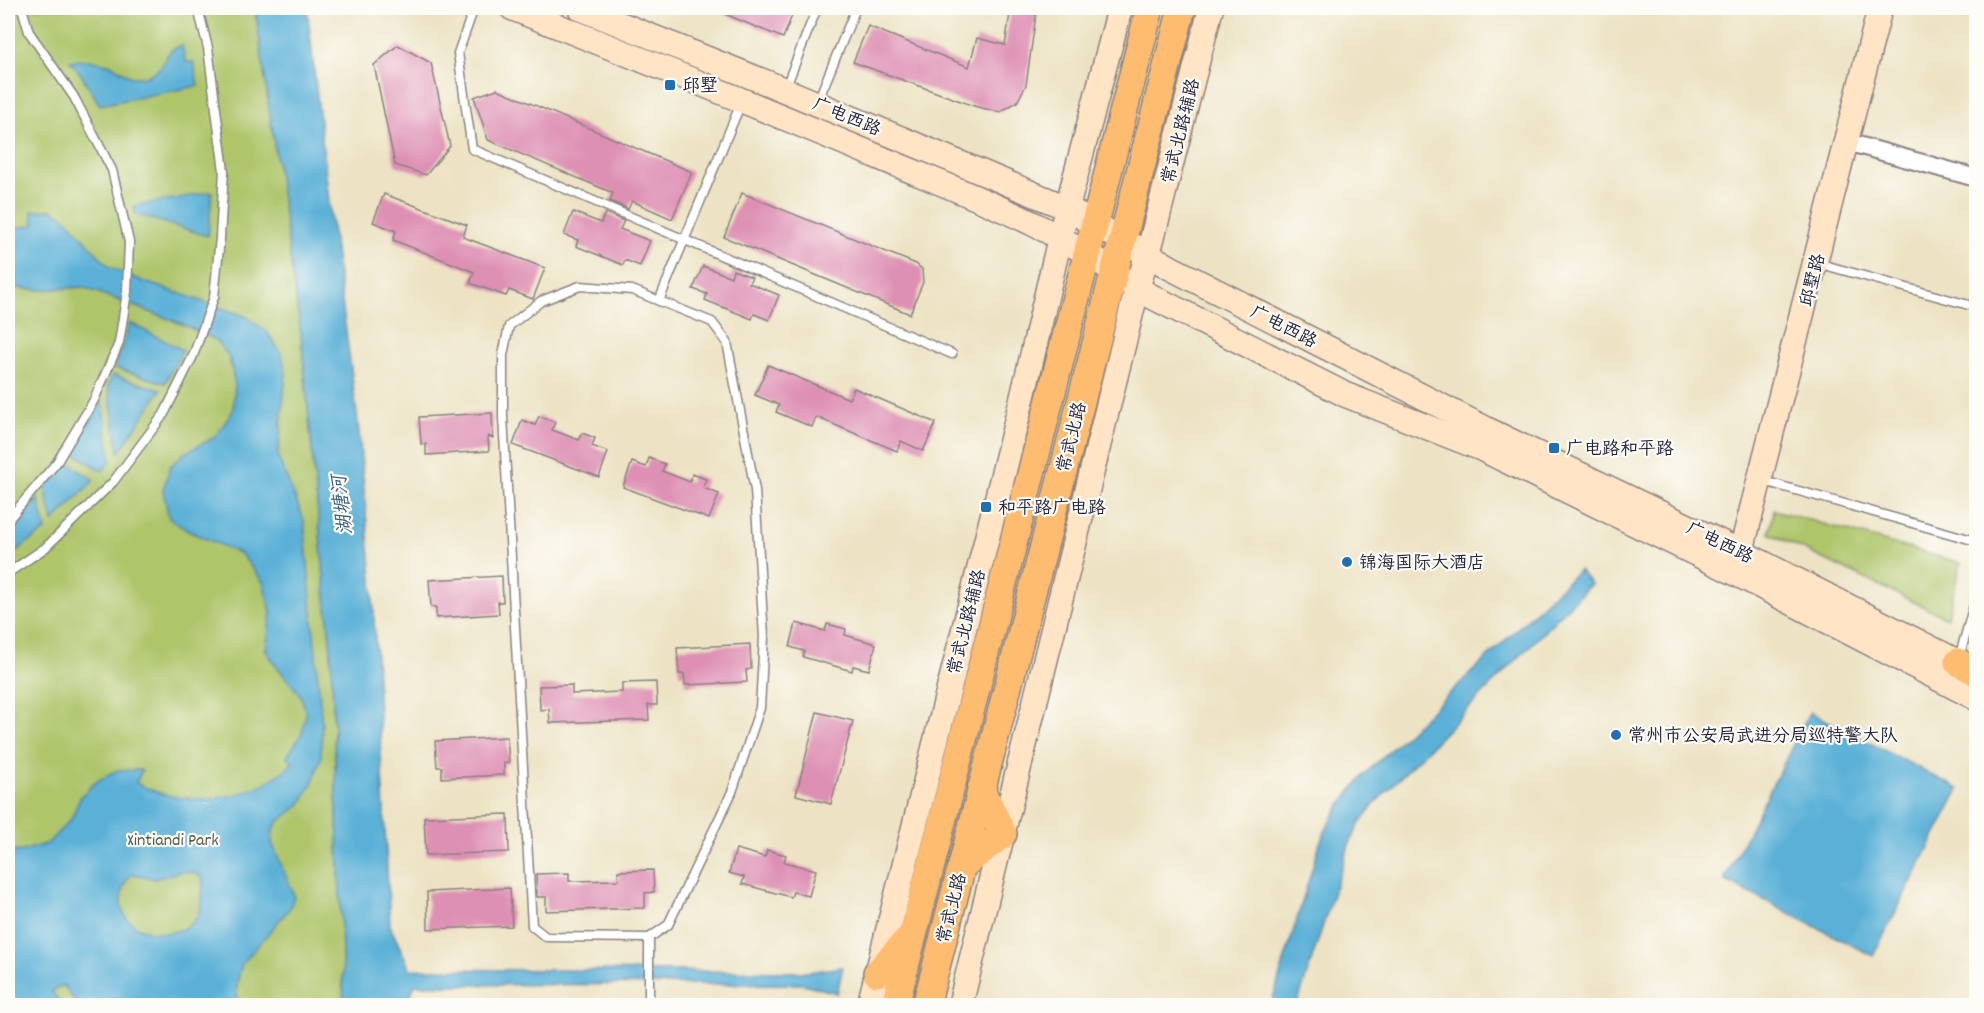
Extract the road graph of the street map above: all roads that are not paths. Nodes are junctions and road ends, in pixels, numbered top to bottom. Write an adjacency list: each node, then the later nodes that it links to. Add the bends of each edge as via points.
1 (22, 8): 33 (lane, via 29,32 75,97 112,170 129,242 119,343 99,391 57,462)
2 (198, 8): 36 (lane, via 208,48 224,171 214,297 193,356 164,414 113,482 45,548)
3 (474, 8): 23 (lane, via 458,53 472,149)
4 (512, 8): 15 (main road, 广电西路)
5 (580, 8): 13 (main road, 广电西路)
6 (817, 8): 14 (lane)
7 (856, 8): 16 (lane)
8 (1120, 8): 19 (main road)
9 (1150, 8): 20 (main road, 常武北路)
10 (1182, 8): 22 (main road, 常武北路)
11 (1211, 8): 25 (main road, 常武北路辅路)
12 (1880, 8): 17 (main road, 邱墅路)
13 (621, 15): 14 (main road, 广电西路)
14 (784, 90): 16 (main road, 广电西路)
15 (742, 99): 21 (main road, 广电西路, via 1028,220); 23 (lane)
16 (817, 103): 19 (main road, 广电西路)
17 (1847, 142): 18 (street); 26 (main road, 邱墅路)
18 (1977, 178)
19 (1067, 208): 20 (main road, 广电西路); 21 (main road, 常武北路辅路)
20 (1095, 222): 22 (main road, 广电西路); 24 (main road, 常武北路)
21 (1060, 238): 24 (main road, 广电西路); 46 (main road, 常武北路辅路)
22 (1123, 239): 25 (main road, 广电西路); 27 (main road, 常武北路)
23 (684, 240): 29 (lane); 31 (lane)
24 (1087, 252): 27 (main road, 广电西路); 44 (main road, 常武北路)
25 (1147, 255): 28 (main road, 常武北路辅路); 35 (main road, 广电西路, via 1488,430)
26 (1816, 263): 30 (lane); 32 (main road, 邱墅路)
27 (1114, 270): 28 (main road, 广电西路); 41 (main road, 常武北路)
28 (1137, 289): 40 (main road, 广电西路, via 1346,395 1480,447); 42 (main road)
29 (659, 301): 45 (lane, via 712,322 727,342 755,490 764,638 760,708 732,792 668,925); 45 (lane, via 632,290 580,286 541,301 509,326 503,355 503,429 532,926 546,937)
30 (1977, 307)
31 (952, 354)
32 (1760, 480): 34 (lane); 35 (main road, 邱墅路)
33 (8, 520)
34 (1977, 540)
35 (1741, 552): 39 (main road, 广电西路)
36 (8, 573)
37 (1977, 598): 38 (lane)
38 (1974, 618): 39 (lane)
39 (1967, 667)
40 (1977, 698)
41 (981, 789): 42 (main road); 43 (main road, 常武北路)
42 (1003, 834): 43 (main road); 51 (main road)
43 (962, 866): 50 (main road, 常武北路)
44 (914, 933): 46 (main road); 49 (main road, 常武北路)
45 (649, 938): 47 (lane)
46 (878, 973): 48 (main road, 常武北路辅路)
47 (649, 1005)
48 (869, 1005)
49 (895, 1005)
50 (926, 1005)
51 (960, 1005)

